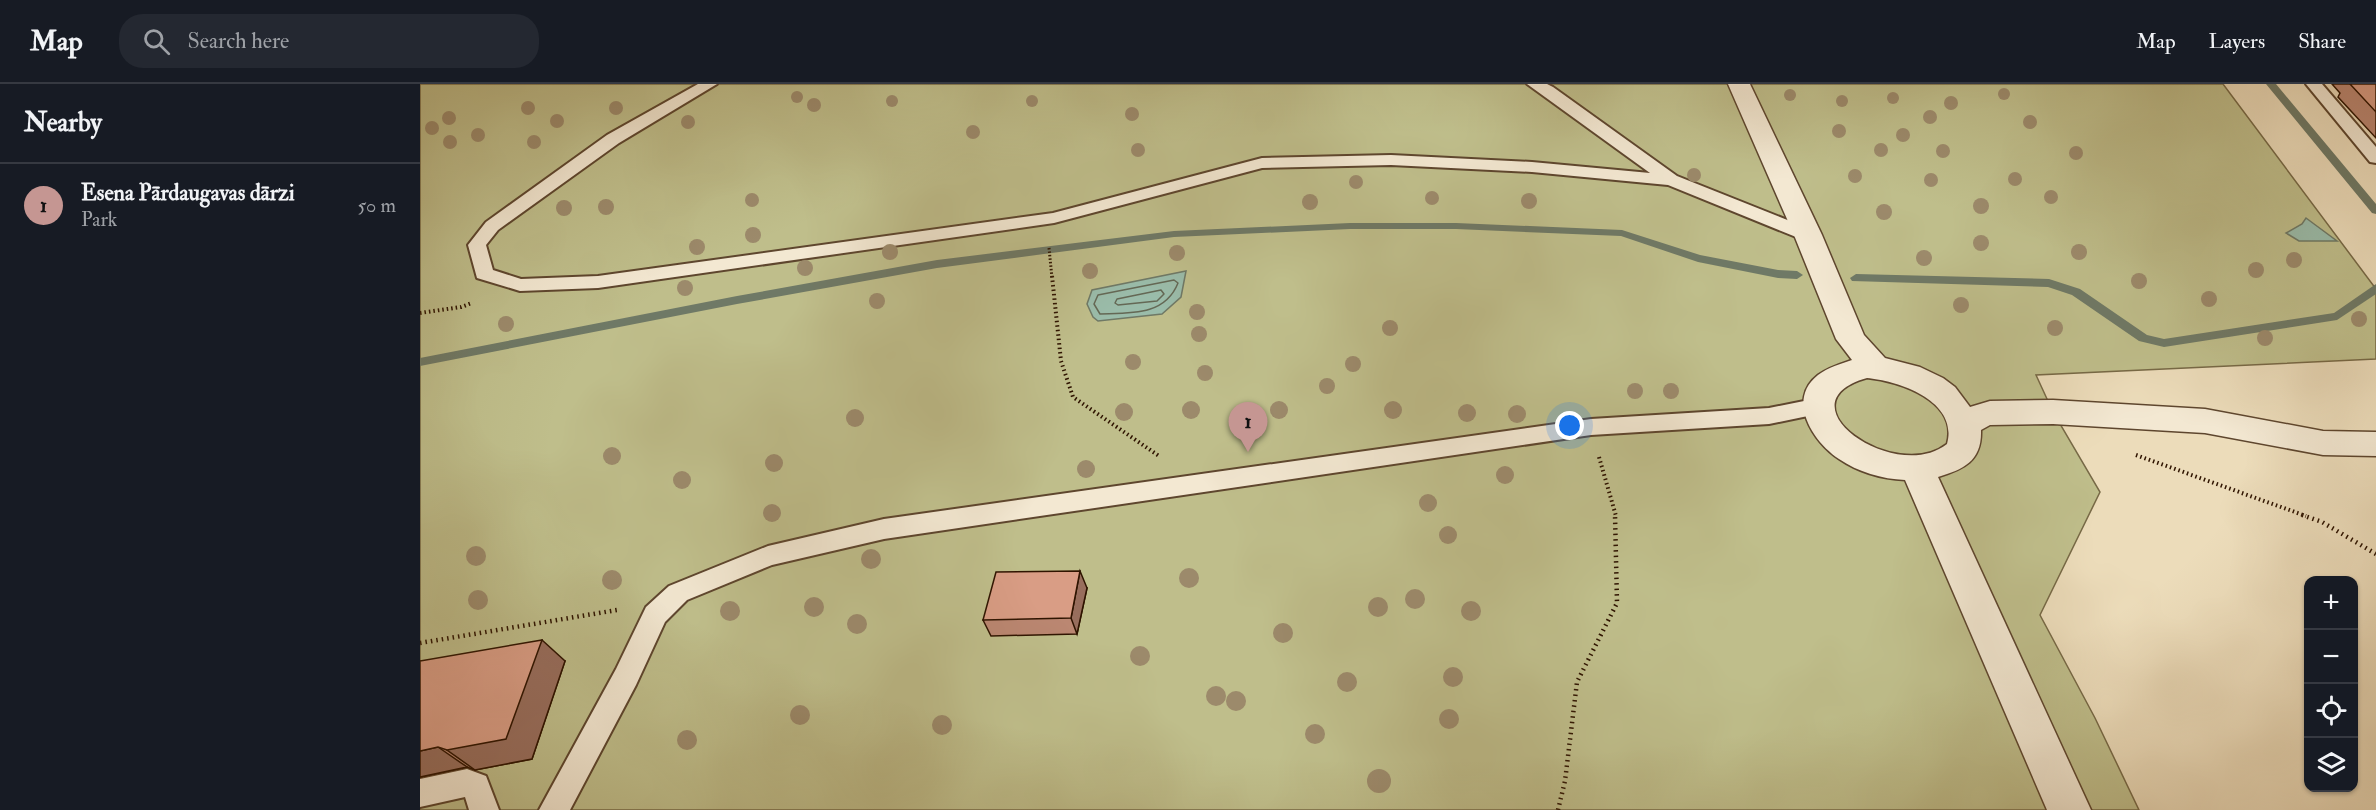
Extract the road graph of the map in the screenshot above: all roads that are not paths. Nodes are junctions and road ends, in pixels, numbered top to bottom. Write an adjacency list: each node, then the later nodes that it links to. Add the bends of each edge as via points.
1 (709, 84): 6 (lane, via 613,138 492,226 477,245 484,274 520,285 598,282 1054,218 1262,163 1391,160 1532,167)
2 (1535, 84): 6 (lane)
3 (1739, 84): 7 (street)
4 (2314, 84): 5 (lane)
5 (2376, 158)
6 (1671, 180): 7 (lane)
7 (1808, 235): 8 (street)
8 (1860, 359): 9 (street, via 1931,385); 10 (street, via 1822,388)
9 (1970, 416): 11 (street, via 2079,413 2205,421 2323,443); 12 (street, via 1963,444 1954,456 1938,465)
10 (1824, 417): 12 (street, via 1849,448 1911,483); 15 (lane, via 1768,416 1591,427 884,529 768,556 685,590 655,615)
11 (2376, 444)
12 (1924, 485): 16 (street)
13 (420, 793): 14 (lane, via 467,783 476,786)
14 (484, 810)
15 (554, 810)
16 (2069, 810)

